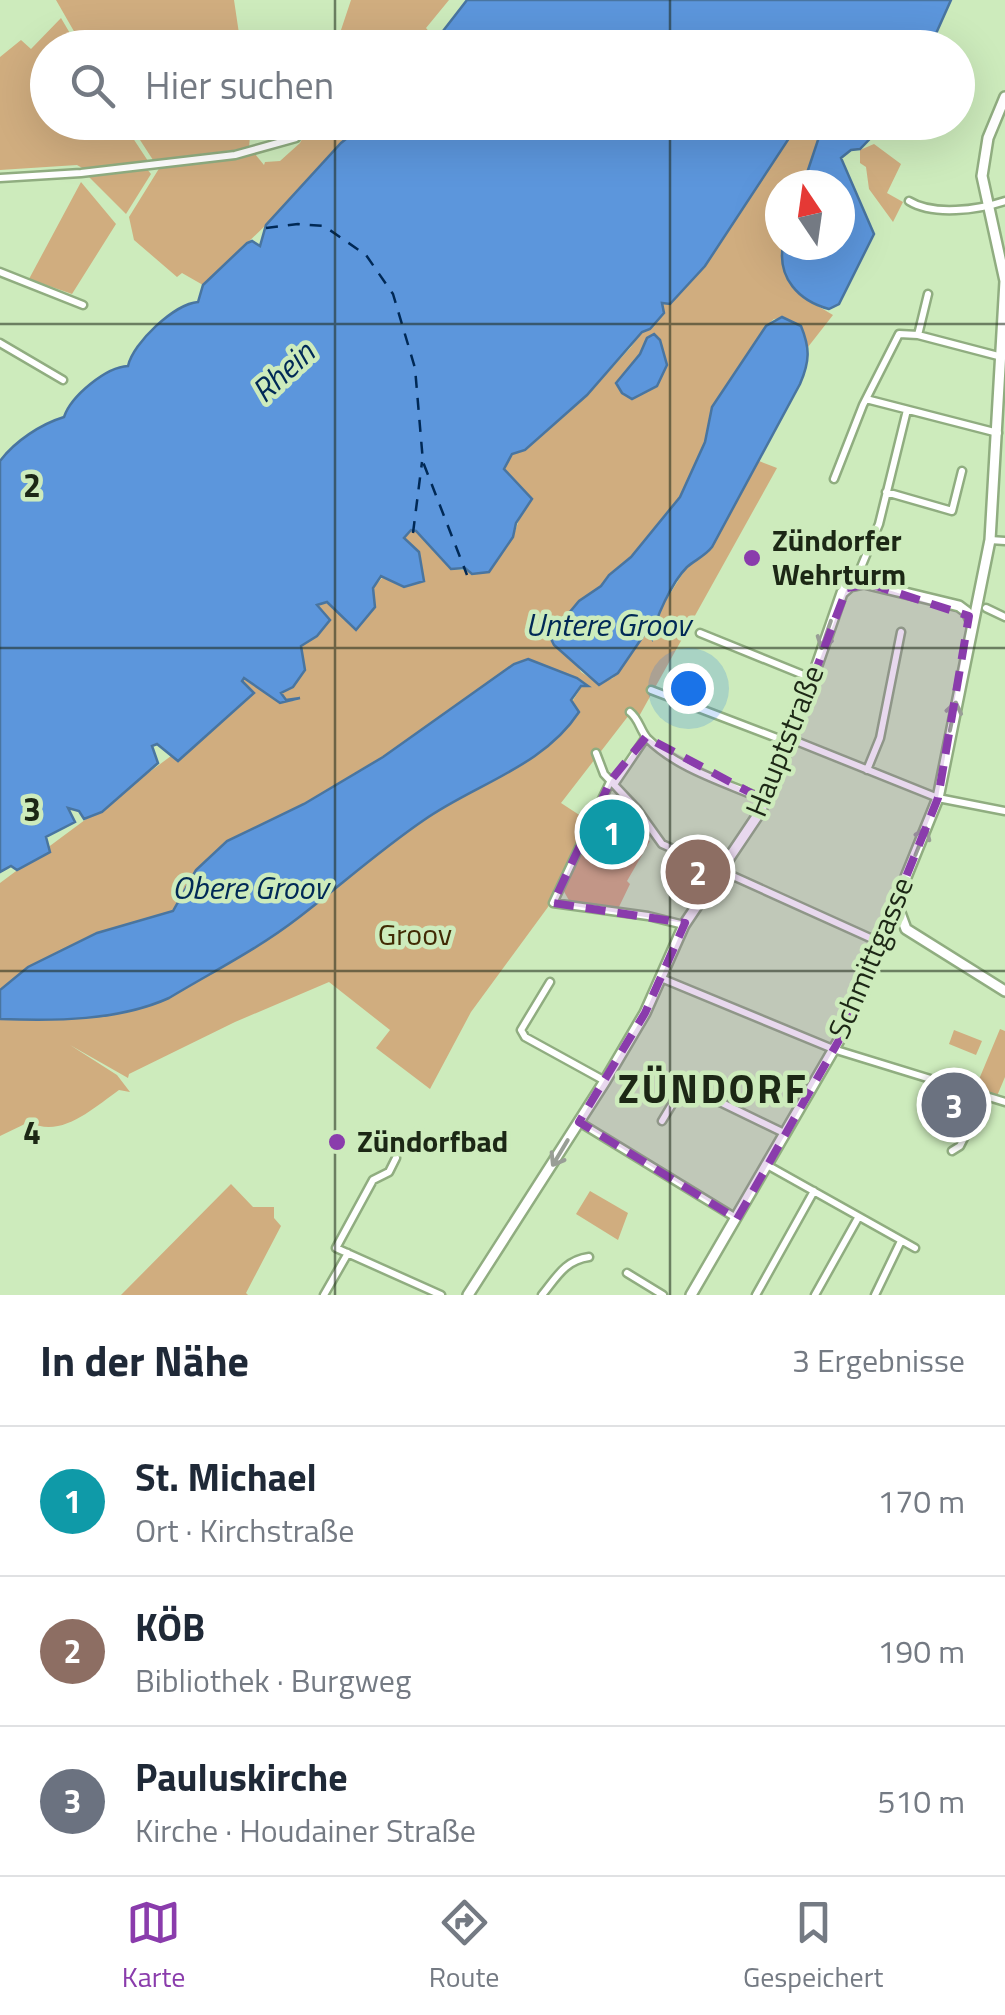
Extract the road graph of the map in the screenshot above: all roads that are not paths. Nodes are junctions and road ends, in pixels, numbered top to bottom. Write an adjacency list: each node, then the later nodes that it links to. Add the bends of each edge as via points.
1 (1005, 97): 6 (main road, via 986,147)
2 (288, 140): 3 (street, via 235,154)
3 (0, 178)
4 (909, 201): 6 (street, via 928,210)
5 (1005, 201): 6 (street)
6 (986, 206): 12 (main road, via 1005,282)
7 (0, 272): 9 (street)
8 (928, 294): 10 (street)
9 (83, 305)
10 (918, 334): 12 (street); 14 (street, via 899,334)
11 (0, 343): 13 (street)
12 (1002, 357): 15 (main road)
13 (64, 380)
14 (866, 398): 16 (street); 19 (street)
15 (1002, 399): 17 (main road)
16 (906, 410): 17 (street); 20 (street)
17 (998, 433): 21 (main road)
18 (962, 471): 20 (street, via 952,512)
19 (834, 479)
20 (886, 492): 24 (street)
21 (990, 540): 22 (street); 25 (main road)
22 (1005, 541)
23 (806, 572): 24 (street)
24 (850, 586): 26 (main road, via 870,584); 32 (main road, Hauptstraße, one-way to 32)
25 (978, 593): 26 (main road); 29 (main road, Schmittgasse)
26 (959, 606): 29 (main road)
27 (986, 608): 28 (street)
28 (1005, 617)
29 (972, 624): 40 (main road, Schmittgasse, one-way to 29)
30 (901, 632): 38 (street)
31 (700, 633): 32 (street)
32 (811, 678): 36 (main road, Hauptstraße)
33 (651, 690): 36 (street)
34 (630, 712): 35 (street)
35 (646, 736): 39 (street); 41 (street, via 690,766)
36 (790, 741): 38 (street); 41 (main road, Hauptstraße)
37 (596, 754): 39 (street)
38 (868, 770): 40 (street)
39 (613, 781): 43 (street, via 656,838); 45 (street, via 553,903)
40 (938, 798): 42 (street); 44 (main road, Schmittgasse, one-way to 40)
41 (766, 800): 43 (main road, Hauptstraße)
42 (1005, 811)
43 (720, 872): 45 (main road, Hauptstraße); 47 (street)
44 (896, 900): 46 (main road); 47 (main road, Schmittgasse)
45 (684, 926): 48 (main road, Hauptstraße)
46 (906, 929): 47 (main road, via 896,927); 50 (main road)
47 (881, 938): 51 (main road, Schmittgasse)
48 (660, 978): 51 (street); 52 (main road, Hauptstraße)
49 (550, 982): 52 (street, via 521,1030)
50 (1005, 990)
51 (834, 1049): 53 (street); 57 (main road, Schmittgasse)
52 (605, 1082): 56 (main road, Hauptstraße)
53 (985, 1096): 54 (street); 58 (street)
54 (1005, 1102)
55 (662, 1121): 57 (street, via 687,1086)
56 (579, 1122): 63 (street); 71 (main road, Hauptstraße, one-way to 71)
57 (784, 1134): 60 (main road, Schmittgasse)
58 (952, 1151)
59 (396, 1158): 66 (street, via 374,1180 336,1248)
60 (767, 1165): 61 (street); 63 (main road, Schmittgasse)
61 (814, 1191): 62 (street); 75 (street)
62 (858, 1217): 64 (street); 76 (street)
63 (737, 1219): 74 (main road, Schmittgasse)
64 (902, 1242): 65 (street); 77 (street)
65 (915, 1248)
66 (348, 1253): 69 (street); 70 (street)
67 (589, 1257): 72 (street, via 564,1268)
68 (627, 1274): 73 (street)
69 (324, 1295)
70 (442, 1295)
71 (468, 1295)
72 (542, 1295)
73 (663, 1295)
74 (691, 1295)
75 (756, 1295)
76 (815, 1295)
77 (875, 1295)

